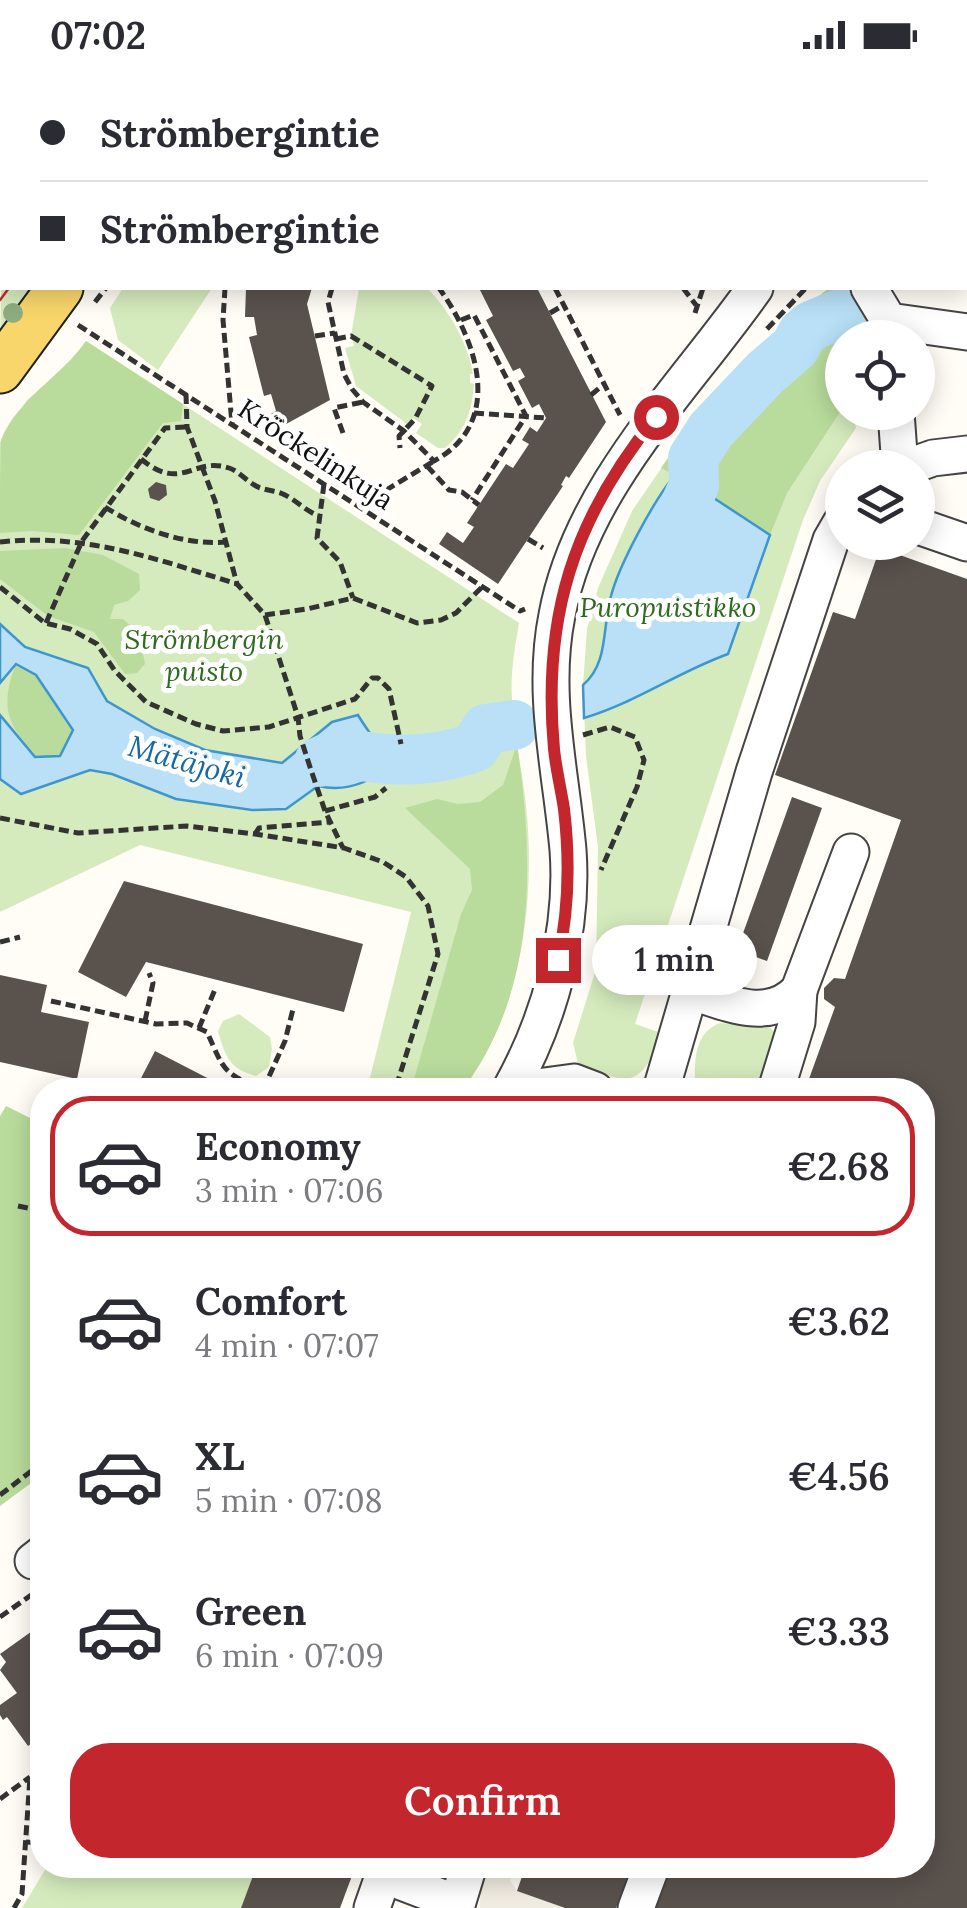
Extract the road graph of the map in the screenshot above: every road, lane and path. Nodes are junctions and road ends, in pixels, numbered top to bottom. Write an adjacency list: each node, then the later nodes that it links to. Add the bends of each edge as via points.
1 (226, 290): 29 (path)
2 (331, 290): 17 (path)
3 (440, 290): 13 (path)
4 (556, 290): 8 (path)
5 (686, 290): 10 (path)
6 (751, 290): 10 (street)
7 (871, 290): 12 (street)
8 (564, 305): 11 (path); 21 (path)
9 (69, 306): 20 (main road); 22 (path, Kröckelinkuja)
10 (715, 307): 85 (street, via 703,360 608,487 575,555 557,614 550,700 568,855 566,906)
11 (550, 313)
12 (886, 320)
13 (460, 321): 19 (path, via 474,315); 26 (path, via 476,368)
14 (935, 331): 15 (street)
15 (967, 332)
16 (315, 336): 17 (path)
17 (336, 336): 24 (path, via 344,374); 32 (path, via 351,336 432,386)
18 (497, 340): 19 (path)
19 (489, 344): 27 (path)
20 (0, 370)
21 (604, 384): 23 (path); 25 (path)
22 (186, 394): 29 (path, Kröckelinkuja); 30 (path)
23 (591, 395)
24 (363, 402): 32 (path); 33 (path, via 334,408)
25 (617, 409)
26 (474, 413): 27 (path); 37 (path, via 465,436)
27 (526, 416): 28 (path); 39 (path, via 476,503 449,490)
28 (546, 418)
29 (232, 424): 42 (path, Kröckelinkuja)
30 (187, 427): 36 (path, via 165,428); 40 (path)
31 (967, 430): 35 (street)
32 (404, 431): 34 (path); 37 (path)
33 (343, 433)
34 (400, 448)
35 (935, 455)
36 (140, 459): 40 (path, via 156,472 185,475); 43 (path)
37 (434, 461): 39 (path)
38 (935, 464): 41 (street)
39 (426, 466): 44 (path)
40 (201, 468): 45 (path, via 229,468); 50 (path)
41 (967, 469)
42 (324, 484): 44 (path, Kröckelinkuja); 45 (path)
43 (105, 507): 48 (path); 50 (path, via 168,535)
44 (360, 507): 55 (path, Kröckelinkuja)
45 (318, 516): 57 (path, via 317,538 340,562)
46 (935, 532): 51 (street)
47 (528, 539): 52 (path)
48 (82, 541): 49 (path); 54 (path); 60 (path)
49 (0, 542)
50 (227, 542): 54 (path)
51 (967, 543)
52 (548, 551)
53 (825, 558): 77 (street)
54 (236, 584): 59 (path)
55 (482, 586): 57 (path, via 456,613 417,624); 58 (path, Kröckelinkuja, via 520,611)
56 (0, 587): 60 (path)
57 (353, 598): 59 (path)
58 (532, 608)
59 (265, 614): 61 (path)
60 (45, 624): 61 (path, via 97,644 134,691 177,718 248,731)
61 (298, 718): 63 (path, via 355,700 378,678 388,689); 65 (path)
62 (576, 737): 71 (path, via 610,726 635,736 644,760 614,842)
63 (400, 744)
64 (386, 788): 65 (path)
65 (325, 811): 67 (path)
66 (0, 818): 68 (path, via 78,833 187,826)
67 (330, 822): 68 (path, via 259,828); 69 (path)
68 (255, 834): 69 (path)
69 (344, 848): 84 (path, via 383,862 428,906 438,954)
70 (851, 852): 76 (street)
71 (591, 876)
72 (20, 937): 73 (path)
73 (0, 942)
74 (149, 974): 80 (path, via 154,983)
75 (216, 987): 81 (path)
76 (799, 990): 77 (street, via 784,1003 752,1010); 87 (street)
77 (690, 991): 86 (street)
78 (51, 1001): 80 (path)
79 (293, 1008): 83 (path)
80 (146, 1022): 81 (path)
81 (199, 1028): 82 (path)
82 (235, 1078)
83 (269, 1078)
84 (399, 1078)
85 (528, 1078)
86 (664, 1078)
87 (780, 1078)
88 (18, 1206): 89 (path)
89 (30, 1208)
90 (30, 1473): 91 (path)
91 (0, 1495)
92 (30, 1579): 93 (path)
93 (0, 1617)
94 (30, 1777): 95 (path); 96 (path)
95 (0, 1799)
96 (26, 1842): 97 (path); 102 (path, via 22,1894)
97 (30, 1842)
98 (465, 1878): 101 (street)
99 (647, 1878): 103 (street)
100 (381, 1883): 101 (street)
101 (456, 1906)
102 (14, 1908)
103 (636, 1908)

